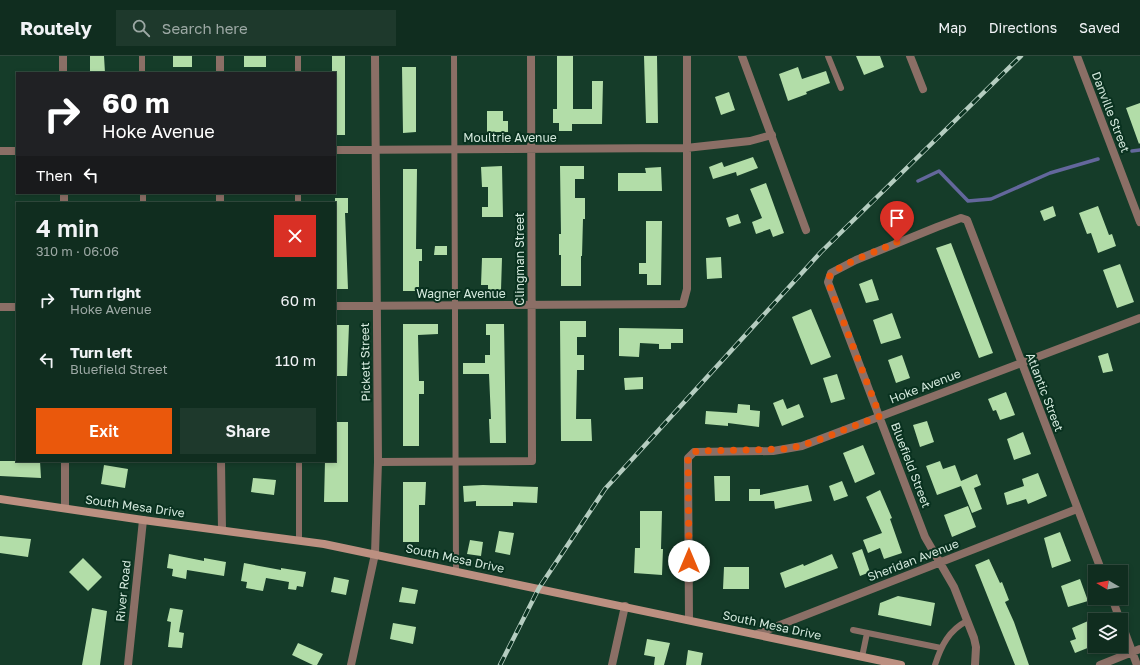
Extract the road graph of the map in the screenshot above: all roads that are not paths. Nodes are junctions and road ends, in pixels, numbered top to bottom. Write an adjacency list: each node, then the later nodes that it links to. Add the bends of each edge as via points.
1 (63, 56): 13 (street)
2 (142, 56): 14 (lane)
3 (220, 56): 15 (street)
4 (298, 56): 16 (lane)
5 (375, 56): 24 (street, Pickett Street)
6 (454, 56): 21 (lane)
7 (531, 56): 22 (street, Clingman Street)
8 (687, 56): 20 (street)
9 (742, 56): 19 (street)
10 (828, 56): 17 (lane)
11 (910, 56): 18 (street)
12 (1077, 56): 28 (street, Danville Street)
13 (63, 72)
14 (142, 72)
15 (220, 72)
16 (298, 72)
17 (841, 88)
18 (923, 89)
19 (772, 135): 20 (street, Moultrie Avenue, via 750,141); 29 (street)
20 (686, 148): 22 (street, Moultrie Avenue); 32 (street, Wagner Avenue, via 688,289 683,304)
21 (454, 149): 22 (street, Moultrie Avenue); 24 (street, Moultrie Avenue); 31 (lane)
22 (531, 149): 32 (street, Clingman Street)
23 (336, 150): 24 (street, Moultrie Avenue)
24 (376, 150): 30 (street, Pickett Street)
25 (16, 151): 26 (street)
26 (0, 152)
27 (967, 220): 37 (street, Atlantic Street); 38 (street, Bluefield Street, via 961,218 897,242 856,260 832,273 829,278 828,282)
28 (1140, 222)
29 (806, 230)
30 (376, 305): 31 (street, Wagner Avenue); 33 (street, Wagner Avenue); 42 (street, Pickett Street)
31 (455, 305): 32 (street, Wagner Avenue); 43 (lane)
32 (532, 305): 43 (street, Clingman Street, via 532,461)
33 (336, 306)
34 (0, 307): 35 (street)
35 (16, 307)
36 (1140, 318): 37 (street, Hoke Avenue)
37 (1021, 362): 38 (street, Hoke Avenue); 46 (street, Atlantic Street)
38 (880, 416): 51 (street, Bluefield Street, via 925,537); 55 (street, Hoke Avenue, via 788,449 697,451 691,454 688,458)
39 (65, 462): 45 (street)
40 (221, 462): 48 (street)
41 (299, 462): 49 (lane)
42 (378, 462): 43 (street); 50 (street, Pickett Street)
43 (456, 462): 53 (lane)
44 (0, 499): 45 (main road, South Mesa Drive)
45 (65, 508): 47 (main road, South Mesa Drive)
46 (1077, 508): 51 (street, Sheridan Avenue); 52 (street, Atlantic Street)
47 (143, 520): 48 (main road, South Mesa Drive); 64 (street, River Road)
48 (222, 530): 49 (main road, South Mesa Drive)
49 (299, 540): 50 (main road, South Mesa Drive)
50 (375, 554): 53 (main road, South Mesa Drive); 65 (street, Pickett Street)
51 (940, 562): 56 (street, Bluefield Street); 59 (street, Sheridan Avenue)
52 (1099, 565)
53 (456, 571): 54 (main road, South Mesa Drive)
54 (625, 606): 55 (main road, South Mesa Drive); 66 (street)
55 (689, 620): 59 (main road, South Mesa Drive)
56 (968, 621): 61 (lane, via 953,630); 69 (street, Bluefield Street, via 976,647)
57 (852, 630): 58 (lane)
58 (867, 633): 61 (lane); 63 (lane)
59 (757, 634): 63 (main road, South Mesa Drive)
60 (1128, 635): 62 (street)
61 (941, 648): 68 (lane)
62 (1136, 650): 70 (street); 71 (street)
63 (862, 657): 67 (main road, South Mesa Drive)
64 (128, 665)
65 (351, 665)
66 (612, 665)
67 (901, 665)
68 (936, 665)
69 (975, 665)
70 (1100, 665)
71 (1137, 665)

